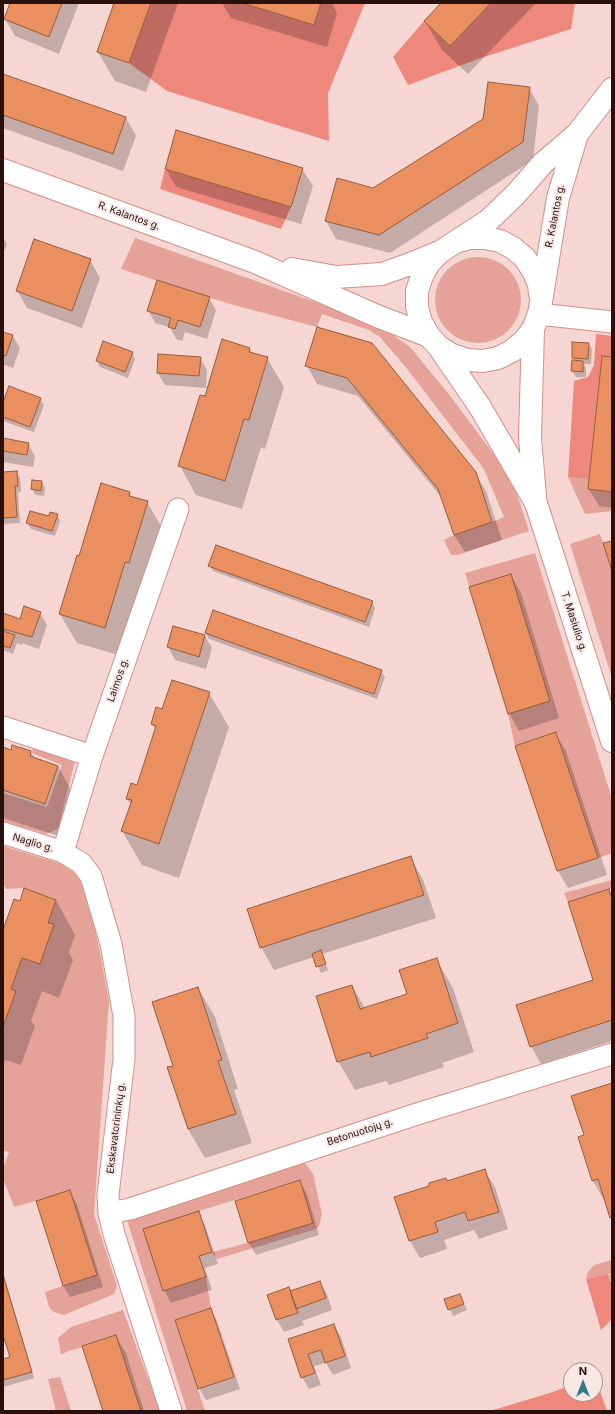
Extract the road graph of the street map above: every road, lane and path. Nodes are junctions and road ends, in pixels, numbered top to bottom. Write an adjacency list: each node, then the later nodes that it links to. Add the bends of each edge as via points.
1 (612, 89): 2 (main road, R. Kalantos g.)
2 (577, 134): 4 (main road, R. Kalantos g., via 543,163 490,220); 6 (main road, R. Kalantos g., via 558,198)
3 (3, 170): 5 (main road, R. Kalantos g.)
4 (448, 247): 5 (main road, R. Kalantos g., via 382,274 351,277 336,277); 6 (main road, R. Kalantos g., via 470,238 485,238 513,248 525,258 539,284); 8 (main road, R. Kalantos g., via 429,263 418,291 421,322)
5 (255, 262): 8 (main road, R. Kalantos g.)
6 (538, 314): 7 (street); 8 (main road, R. Kalantos g., via 524,342 512,351 491,360 467,360 452,355); 9 (main road, T. Masiulio g., via 530,438)
7 (612, 322)
8 (434, 341): 9 (main road, T. Masiulio g., via 480,407)
9 (536, 503): 12 (main road, T. Masiulio g.)
10 (178, 509): 13 (street, Laimos g.)
11 (3, 727): 13 (street)
12 (612, 741)
13 (92, 756): 15 (street, Laimos g.)
14 (3, 833): 15 (street, Naglio g.)
15 (63, 852): 17 (street, Ekskavatorininkų g., via 81,863 91,876 111,944 124,1016 124,1059 108,1195)
16 (612, 1054): 17 (street, Betonuotojų g., via 417,1114 130,1209)
17 (109, 1213): 18 (street, Ekskavatorininkų g.)
18 (171, 1411)

